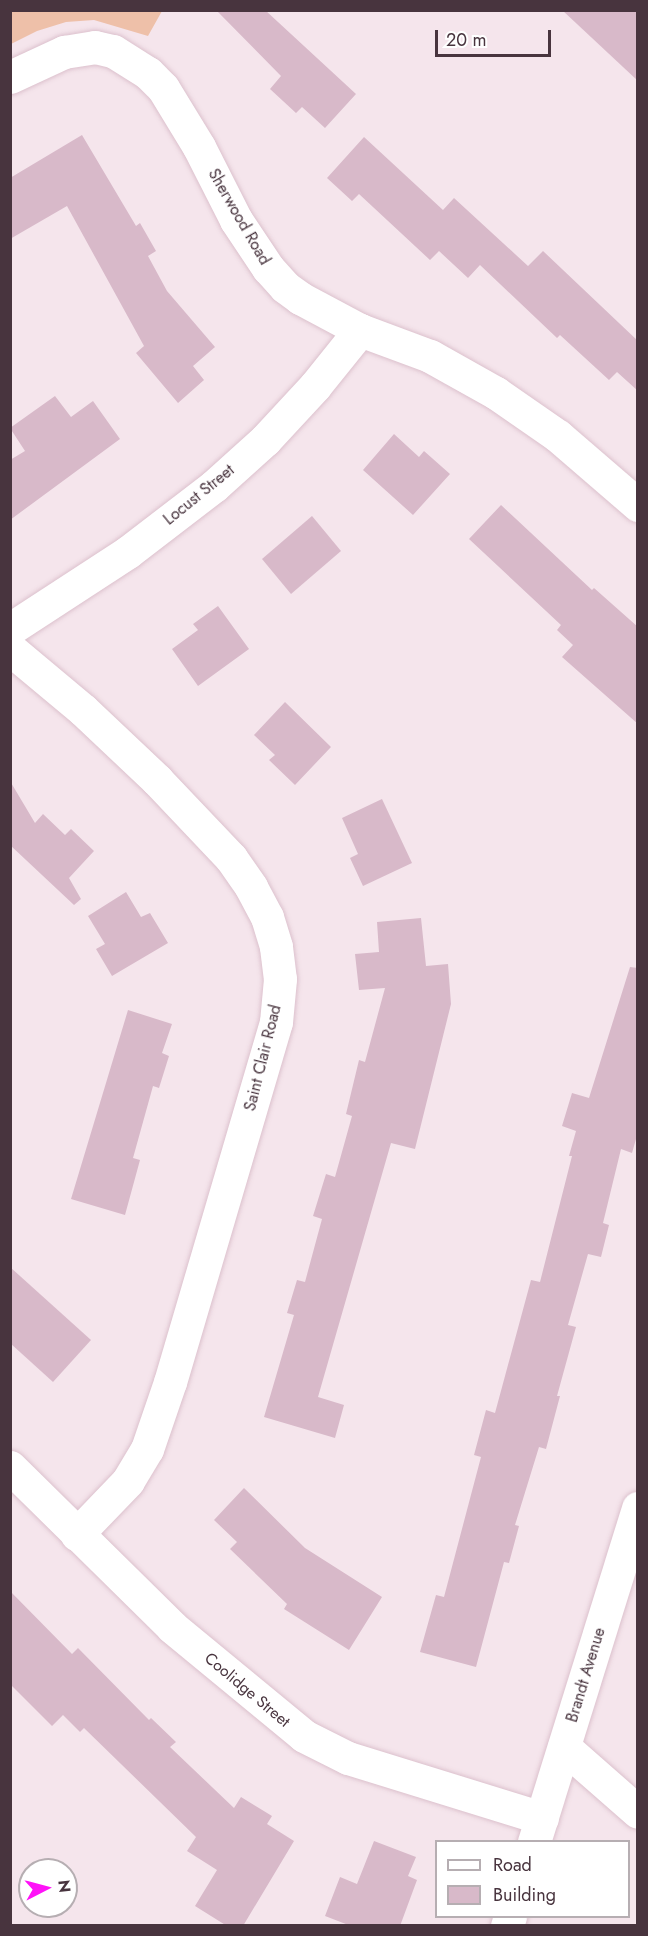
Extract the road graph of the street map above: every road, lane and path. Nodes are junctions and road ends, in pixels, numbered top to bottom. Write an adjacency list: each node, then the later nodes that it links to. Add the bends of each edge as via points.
1 (10, 77): 2 (street, Sherwood Road, via 64,52 95,47 113,51 148,73 169,98 236,220 268,268 300,298)
2 (360, 330): 3 (street, Sherwood Road, via 430,356 496,393 558,436); 4 (street, Locust Street, via 265,440 214,486 128,552)
3 (638, 505)
4 (10, 629)
5 (10, 649): 8 (street, Saint Clair Road, via 158,780 231,858 267,917 280,979 276,1022 147,1449 128,1481)
6 (10, 1467): 8 (street, Coolidge Street)
7 (638, 1508): 9 (street, Brandt Avenue)
8 (77, 1534): 11 (street, Coolidge Street, via 172,1627 304,1736 348,1758)
9 (564, 1747): 10 (street); 11 (street, Brandt Avenue)
10 (638, 1812)
11 (538, 1830)

